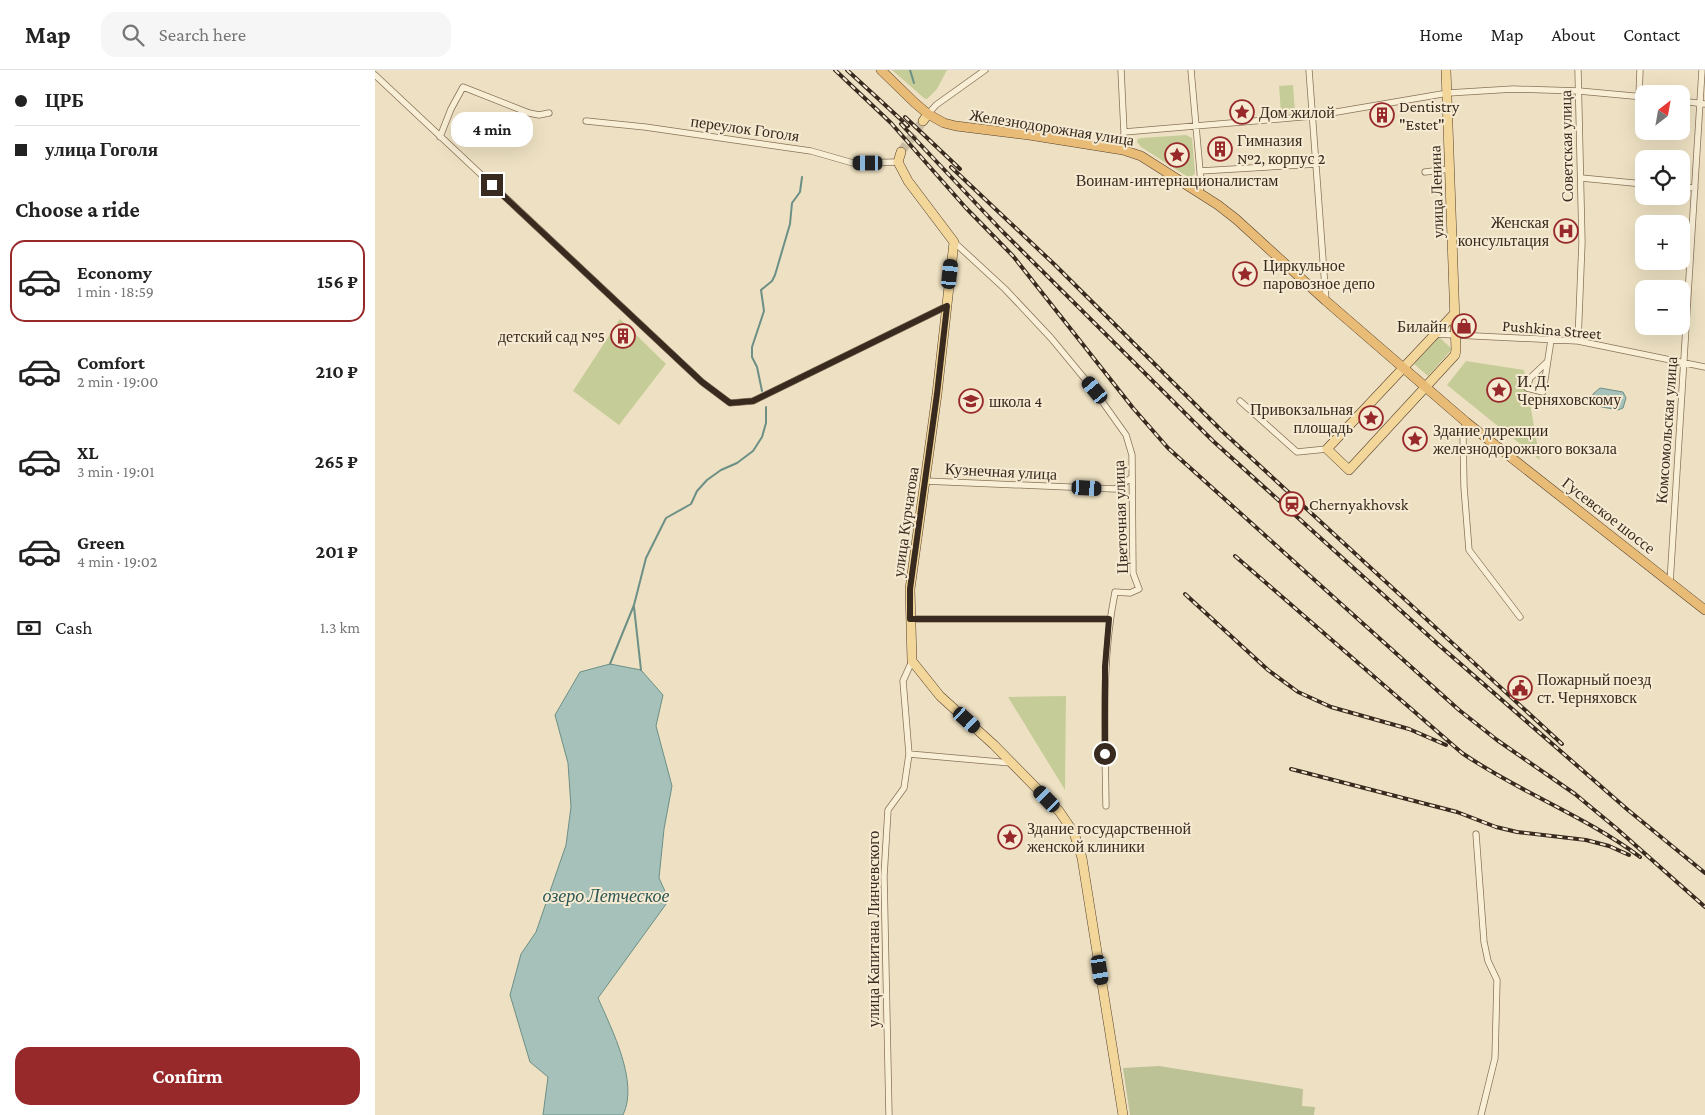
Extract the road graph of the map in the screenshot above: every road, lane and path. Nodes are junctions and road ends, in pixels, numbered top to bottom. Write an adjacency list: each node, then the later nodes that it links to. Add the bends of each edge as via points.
1 (881, 70): 18 (highway, Железнодорожная улица)
2 (985, 70): 18 (street, via 936,105)
3 (1121, 70): 21 (street)
4 (1191, 70): 20 (street)
5 (1309, 70): 17 (street)
6 (1446, 70): 13 (main road, улица Ленина)
7 (1578, 70): 12 (street, Советская улица)
8 (1640, 70): 11 (street)
9 (1702, 70): 15 (street, Комсомольская улица)
10 (375, 75): 22 (street)
11 (1641, 85)
12 (1579, 91): 13 (street, via 1513,89); 14 (street); 30 (street, Советская улица)
13 (1448, 93): 17 (street); 27 (main road, улица Ленина)
14 (1635, 96)
15 (1702, 104): 33 (street, Комсомольская улица)
16 (549, 113): 22 (street, via 529,113 463,87)
17 (1313, 117): 20 (street); 26 (street)
18 (926, 118): 23 (highway, Железнодорожная улица, via 956,126)
19 (586, 121): 25 (street, переулок Гоголя, via 811,151 853,163)
20 (1196, 126): 21 (street); 28 (street)
21 (1124, 132): 23 (street)
22 (440, 137): 37 (street, via 702,382 730,403 753,401)
23 (1123, 150): 34 (highway, Железнодорожная улица, via 1141,156)
24 (901, 152): 25 (main road)
25 (898, 162): 35 (main road, via 908,181)
26 (1317, 164): 28 (street); 36 (street)
27 (1450, 169): 29 (street); 38 (main road, улица Ленина)
28 (1200, 171): 34 (street)
29 (1425, 172)
30 (1581, 178): 31 (street); 42 (street, Советская улица)
31 (1635, 183)
32 (1690, 188): 33 (street)
33 (1695, 188): 44 (street, Комсомольская улица)
34 (1199, 192): 36 (highway, Железнодорожная улица, via 1236,218)
35 (954, 242): 37 (main road, улица Курчатова); 51 (street, Цветочная улица, via 1005,289 1095,390 1126,435 1132,454)
36 (1327, 301): 45 (highway, Железнодорожная улица)
37 (947, 306): 52 (main road, улица Курчатова)
38 (1454, 314): 39 (main road); 40 (main road, улица Ленина)
39 (1435, 334): 40 (street, Pushkina Street); 45 (main road)
40 (1455, 336): 41 (street, Pushkina Street); 47 (main road, улица Ленина, via 1453,359)
41 (1551, 340): 42 (street, Pushkina Street); 43 (street)
42 (1578, 342): 44 (street, Pushkina Street)
43 (1547, 362): 43 (street, via 1543,392 1527,388 1530,378)
44 (1684, 362): 46 (street, Pushkina Street); 53 (street, Комсомольская улица)
45 (1402, 368): 47 (highway, Гусевское шоссе); 50 (main road)
46 (1705, 368)
47 (1425, 388): 49 (highway, Гусевское шоссе); 50 (main road, улица Ленина, via 1349,470)
48 (1240, 401): 50 (street, via 1297,452)
49 (1466, 422): 53 (highway, Гусевское шоссе); 55 (street, via 1463,435 1464,478 1469,550)
50 (1327, 449)
51 (1131, 478): 52 (street, Кузнечная улица, via 1115,490); 57 (street, Цветочная улица, via 1133,573 1139,589 1130,593 1115,592)
52 (925, 481): 56 (main road, улица Курчатова, via 910,589)
53 (1670, 583): 54 (highway, Гусевское шоссе)
54 (1705, 610)
55 (1520, 617)
56 (910, 619): 57 (street); 58 (main road, улица Курчатова)
57 (1109, 619): 61 (street, Цветочная улица, via 1105,685)
58 (912, 661): 59 (street, улица Капитана Линчевского, via 903,682); 60 (main road, via 940,696)
59 (909, 754): 60 (street); 63 (street, улица Капитана Линчевского, via 904,788 888,810 884,876)
60 (1011, 763): 64 (main road, via 1059,811 1074,833 1082,858)
61 (1106, 806)
62 (1476, 834): 65 (street, via 1484,942 1497,980 1495,1058)
63 (889, 1115)
64 (1123, 1115)
65 (1481, 1115)

